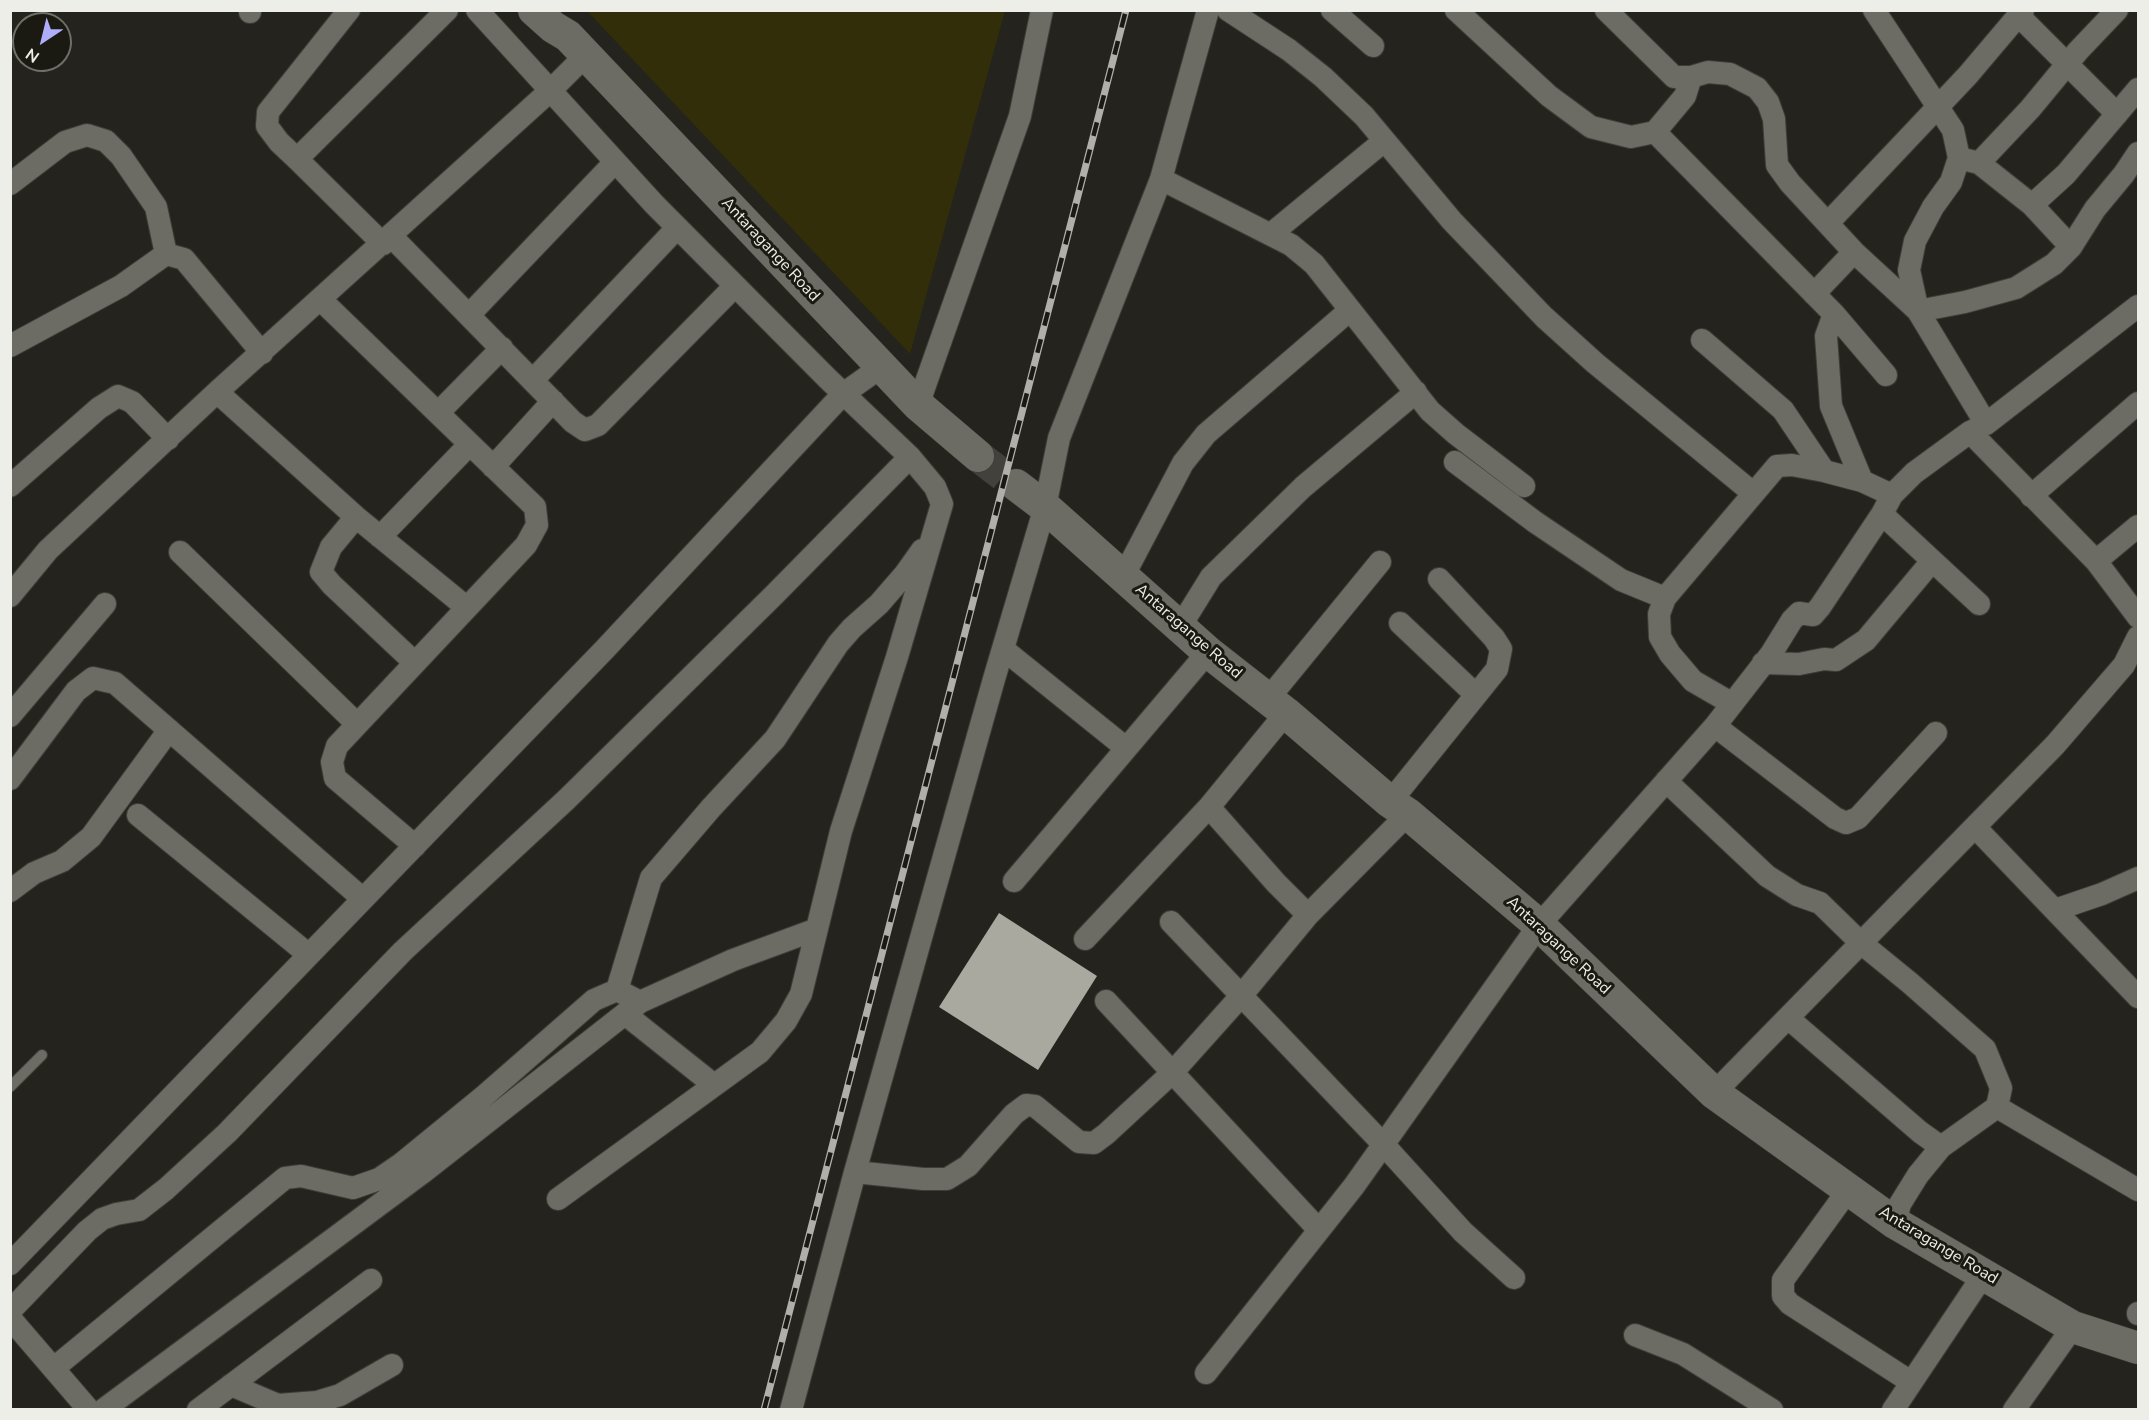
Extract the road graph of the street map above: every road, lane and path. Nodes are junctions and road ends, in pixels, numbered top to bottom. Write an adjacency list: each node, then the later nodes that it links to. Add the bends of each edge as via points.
1 (349, 10): 25 (street, via 268,112 267,126)
2 (447, 10): 25 (street)
3 (477, 10): 19 (street)
4 (534, 10): 14 (street, Antaragange Road, via 553,27)
5 (1042, 10): 58 (street, via 1020,116)
6 (1208, 10): 28 (street)
7 (1228, 10): 23 (street, via 1323,77)
8 (1332, 10): 15 (street)
9 (1456, 10): 22 (street, via 1549,96 1591,127 1630,137)
10 (1606, 10): 17 (street, via 1674,77)
11 (1874, 10): 20 (street)
12 (2117, 10): 16 (street)
13 (2021, 13): 16 (street); 20 (street)
14 (573, 34): 19 (street); 50 (street, Antaragange Road)
15 (1373, 46)
16 (2068, 64): 21 (street); 26 (street, via 2030,109)
17 (1691, 77): 22 (street, via 1685,96); 31 (street, via 1708,72 1730,74 1757,88 1774,119 1777,165)
18 (2139, 89): 21 (street)
19 (551, 90): 27 (street); 34 (street)
20 (1937, 107): 26 (street); 31 (street)
21 (2117, 114): 30 (street, via 2066,174)
22 (1655, 132): 39 (street)
23 (1384, 141): 33 (street); 72 (street, via 1452,221 1544,317)
24 (2139, 153): 35 (street)
25 (297, 159): 34 (street)
26 (1969, 161): 30 (street); 43 (street, via 1933,207 1915,242 1909,270)
27 (615, 162): 32 (street); 45 (street)
28 (1161, 180): 33 (street); 75 (street, via 1059,438)
29 (10, 184): 37 (street, via 65,142 87,135 106,141 156,207)
30 (2032, 205): 35 (street)
31 (1828, 223): 36 (street)
32 (677, 228): 38 (street); 52 (street)
33 (1271, 234): 42 (street, via 1314,264)
34 (387, 240): 40 (street); 45 (street)
35 (2071, 247): 43 (street, via 2054,264 2016,288)
36 (1854, 252): 39 (street); 43 (street)
37 (166, 254): 47 (street, via 121,286); 49 (street, via 184,259)
38 (735, 286): 55 (street); 56 (street, via 598,425 585,430)
39 (1814, 294): 44 (street)
40 (321, 300): 49 (street); 59 (street)
41 (2139, 306): 60 (street)
42 (1350, 310): 54 (street); 84 (street, via 1206,434 1183,463)
43 (1918, 311): 60 (street)
44 (1834, 314): 51 (street); 68 (street, via 1826,336 1831,406)
45 (469, 315): 48 (street)
46 (1702, 340): 67 (street, via 1783,410)
47 (10, 346)
48 (502, 348): 52 (street); 59 (street)
49 (262, 353): 53 (street)
50 (881, 367): 55 (street); 58 (street, Antaragange Road)
51 (1886, 375)
52 (532, 380): 56 (street)
53 (217, 392): 61 (street); 76 (street)
54 (1416, 392): 71 (street, via 1456,434); 93 (street, via 1303,487 1211,577)
55 (843, 394): 64 (street); 114 (street)
56 (553, 401): 66 (street)
57 (2139, 403): 73 (street)
58 (918, 405): 63 (street, Antaragange Road)
59 (438, 413): 62 (street)
60 (1978, 428): 73 (street); 74 (street, via 1914,472)
61 (168, 439): 70 (street, via 132,402 118,396); 86 (street, via 48,550)
62 (470, 444): 66 (street); 79 (street)
63 (978, 456)
64 (910, 457): 78 (street, via 935,487 942,504); 151 (street, via 567,799 404,951 228,1133 139,1210 102,1219)
65 (1455, 462): 87 (street, via 1621,580)
66 (493, 467): 90 (street, via 535,507 537,525 526,545)
67 (1824, 471): 68 (street); 72 (street, via 1777,466)
68 (1862, 481): 74 (street)
69 (1016, 485): 75 (street, Antaragange Road)
70 (10, 486)
71 (1524, 486)
72 (1753, 493): 87 (street)
73 (2031, 496): 82 (street)
74 (1887, 504): 81 (street); 98 (street, via 1820,607 1813,615 1799,613)
75 (1045, 507): 84 (street, Antaragange Road); 95 (street)
76 (356, 517): 79 (street); 97 (street, via 331,547 321,572)
77 (2139, 526): 82 (street)
78 (933, 534): 123 (street, via 841,831); 127 (street, via 905,574 838,644 775,739 651,878)
79 (380, 537): 90 (street)
80 (180, 552): 103 (street)
81 (1932, 561): 89 (street); 98 (street, via 1866,640 1836,660)
82 (2096, 561): 91 (street)
83 (1380, 562): 101 (street)
84 (1124, 577): 93 (street, Antaragange Road)
85 (1439, 579): 99 (street, via 1501,649 1497,669)
86 (10, 596)
87 (1665, 598): 100 (street, via 1659,615 1660,637 1670,654 1693,681)
88 (105, 604): 102 (street)
89 (1979, 604)
90 (466, 607): 97 (street)
91 (2139, 617)
92 (1400, 623): 99 (street)
93 (1180, 627): 96 (street, Antaragange Road)
94 (2139, 637): 113 (street, via 2124,665 2055,745)
95 (1003, 649): 107 (street); 141 (street)
96 (1208, 652): 101 (street, Antaragange Road); 107 (street)
97 (414, 662): 103 (street)
98 (1763, 663): 100 (street)
99 (1475, 694): 111 (street)
100 (1731, 704): 104 (street)
101 (1277, 706): 110 (street); 111 (street, Antaragange Road)
102 (10, 716)
103 (356, 723): 114 (street, via 337,746 332,762 335,778)
104 (1715, 726): 106 (street, via 1846,823 1858,818); 109 (street)
105 (169, 730): 108 (street, via 115,683 93,678 76,691); 117 (street, via 91,837 62,861 34,873); 118 (street)
106 (1935, 733)
107 (1126, 748): 116 (street)
108 (10, 779)
109 (1666, 781): 122 (street); 125 (street, via 1767,876 1797,895 1820,903)
110 (1209, 807): 120 (street); 124 (street)
111 (1399, 808): 120 (street); 122 (street, Antaragange Road)
112 (138, 815): 126 (street)
113 (1975, 827): 119 (street); 125 (street)
114 (415, 846): 118 (street)
115 (2139, 878): 119 (street)
116 (1014, 881)
117 (10, 891)
118 (363, 899): 126 (street)
119 (2055, 910): 129 (street)
120 (1308, 915): 128 (street)
121 (1171, 922): 128 (street)
122 (1539, 925): 137 (street, Antaragange Road); 139 (street)
123 (816, 929): 131 (street, via 733,960); 135 (street, via 801,994 786,1021 760,1052)
124 (1085, 939)
125 (1861, 943): 132 (street); 138 (street, via 1985,1049 2001,1088)
126 (309, 955): 147 (street)
127 (617, 990): 131 (street); 157 (street, via 594,1000 483,1097 379,1179 353,1188 301,1176 285,1179)
128 (1241, 996): 134 (street); 139 (street)
129 (2139, 997)
130 (1106, 1001): 134 (street)
131 (633, 1008): 135 (street); 163 (street, via 422,1173)
132 (1788, 1018): 137 (street); 140 (street)
133 (42, 1055): 136 (lane)
134 (1172, 1072): 141 (street, via 1094,1143 1079,1142 1035,1106 1026,1105 968,1166 947,1179); 146 (street)
135 (714, 1085): 144 (street)
136 (10, 1087)
137 (1714, 1093): 142 (street, Antaragange Road)
138 (1997, 1107): 140 (street); 143 (street)
139 (1383, 1144): 146 (street); 149 (street, via 1463,1232)
140 (1941, 1147): 145 (street, via 1906,1194)
141 (855, 1172): 165 (street)
142 (1849, 1189): 145 (street, Antaragange Road); 159 (street, via 1783,1280 1783,1296)
143 (2139, 1190)
144 (558, 1199)
145 (1894, 1223): 148 (street, Antaragange Road)
146 (1319, 1230): 158 (street)
147 (10, 1264)
148 (1984, 1274): 152 (street, Antaragange Road); 159 (street)
149 (1514, 1278)
150 (371, 1280): 160 (street)
151 (10, 1311)
152 (2073, 1327): 155 (street, Antaragange Road); 167 (street)
153 (15, 1334): 157 (street)
154 (1635, 1335): 161 (street, via 1683,1354)
155 (2139, 1348)
156 (392, 1365): 160 (street, via 340,1395 317,1402 278,1405)
157 (54, 1368): 162 (street)
158 (1206, 1373)
159 (1911, 1382): 166 (street)
160 (231, 1385): 164 (street)
161 (1769, 1409)
162 (89, 1410)
163 (103, 1410)
164 (198, 1410)
165 (791, 1410)
166 (1893, 1410)
167 (2014, 1410)

